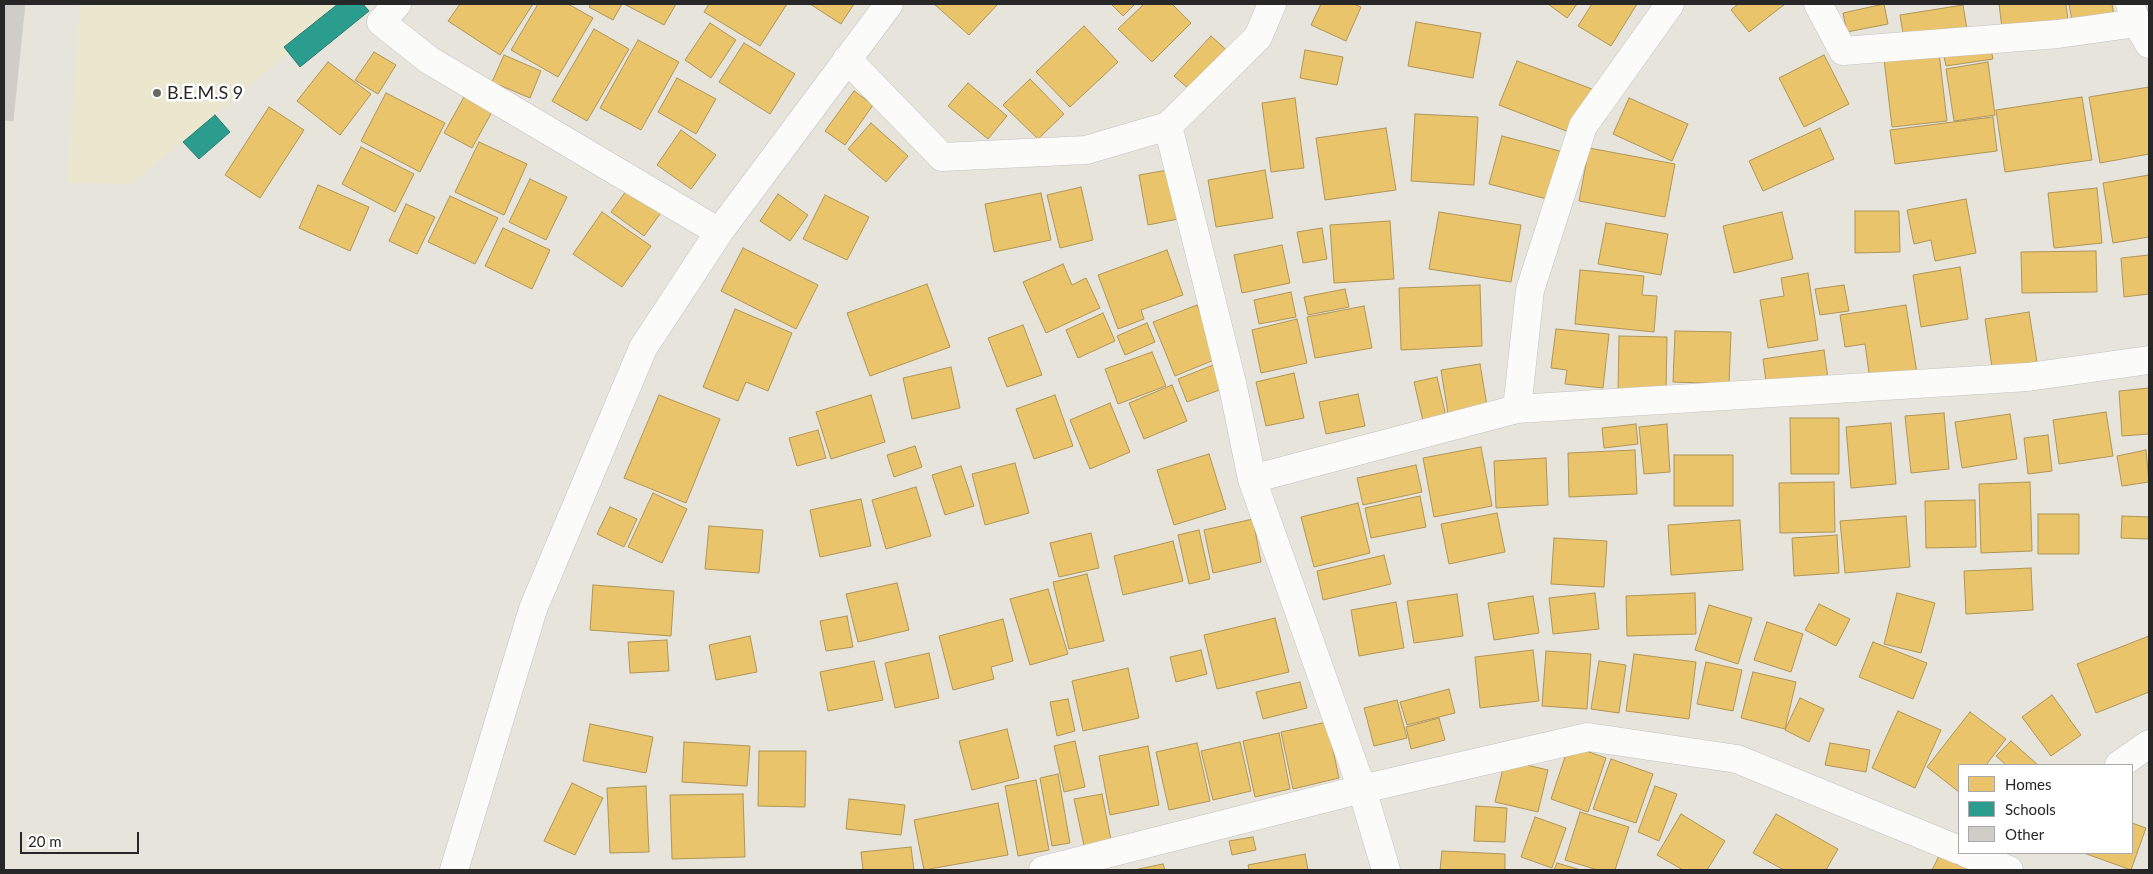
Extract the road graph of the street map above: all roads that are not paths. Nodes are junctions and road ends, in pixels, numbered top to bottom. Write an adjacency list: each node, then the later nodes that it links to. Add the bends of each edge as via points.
1 (397, 4): 9 (street, via 381,22 428,60)
2 (889, 4): 7 (street)
3 (1272, 4): 8 (street, via 1258,37)
4 (1670, 4): 11 (street, via 1583,126 1530,290)
5 (1818, 4): 6 (street, via 1843,51 2058,34)
6 (2139, 24)
7 (847, 59): 8 (street, via 942,157 1086,150); 9 (street)
8 (1168, 126): 12 (street, via 1233,387)
9 (718, 232): 19 (street, via 643,348 533,608)
10 (2149, 360): 11 (street, via 2028,377)
11 (1517, 409): 12 (street)
12 (1252, 479): 15 (street)
13 (2149, 744): 14 (street)
14 (2120, 764)
15 (1362, 789): 16 (street, via 1588,737 1738,759); 20 (street); 21 (street)
16 (1958, 850)
17 (1968, 854): 22 (street)
18 (2021, 854): 23 (street)
19 (454, 870)
20 (1043, 870)
21 (1386, 870)
22 (2008, 870)
23 (2013, 870)

